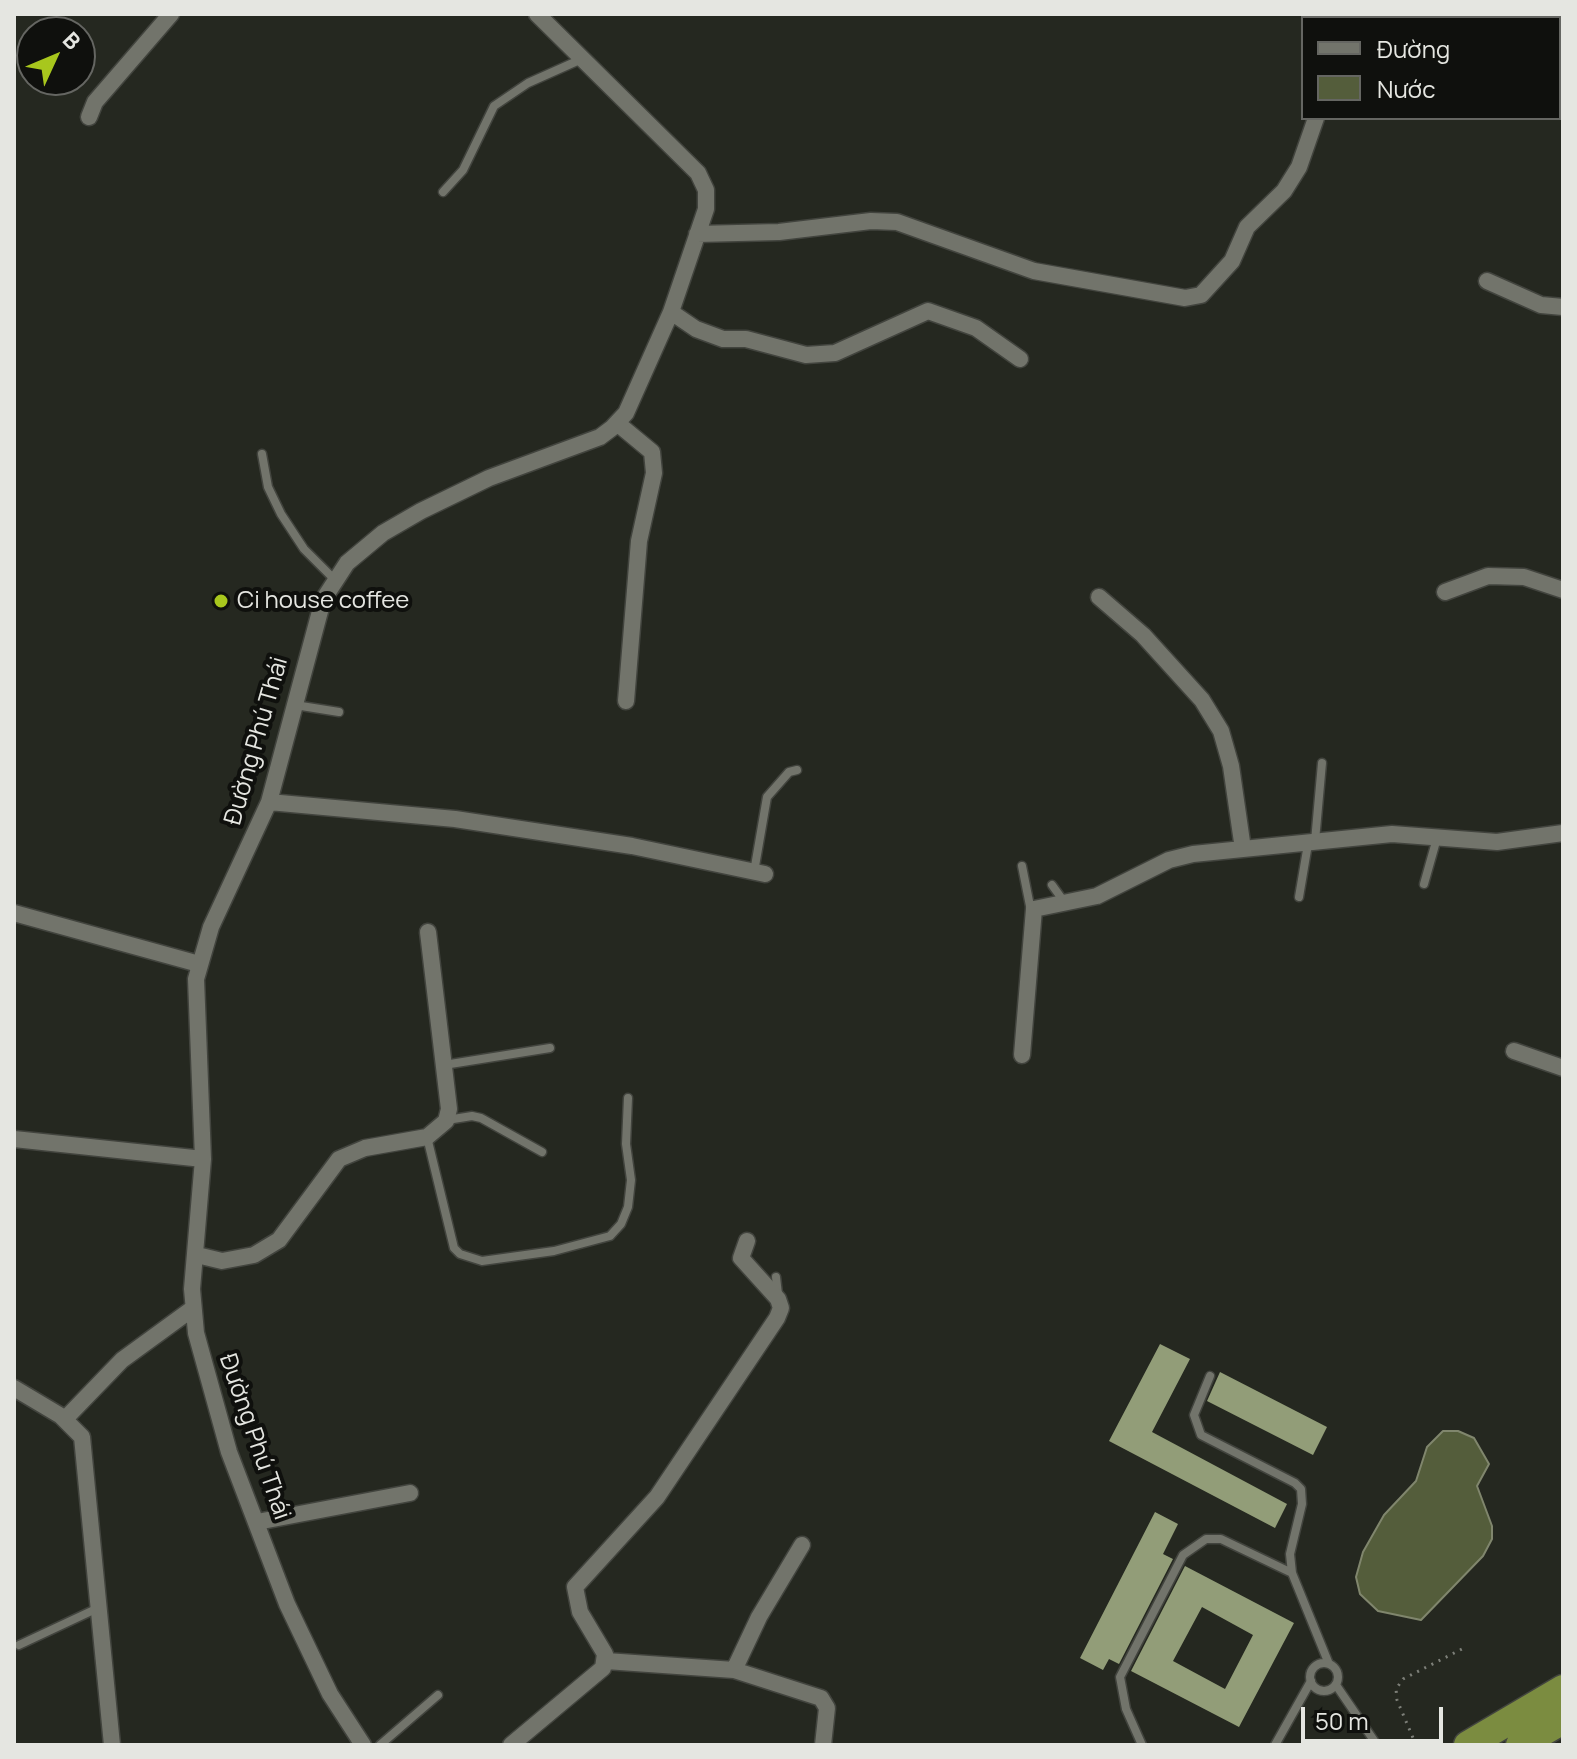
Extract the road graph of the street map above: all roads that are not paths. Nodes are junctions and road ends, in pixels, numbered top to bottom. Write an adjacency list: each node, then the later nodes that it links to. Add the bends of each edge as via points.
1 (171, 14): 4 (street, via 95,102)
2 (537, 14): 3 (street, Đường Phú Thái)
3 (585, 58): 6 (lane, via 528,83 494,106 463,170); 7 (street, Đường Phú Thái, via 698,173 706,190 706,209)
4 (89, 117)
5 (1315, 120): 7 (street, via 1299,167 1284,191 1247,227 1232,261 1201,295 1185,298 1034,271 897,222)
6 (443, 192)
7 (697, 234): 10 (street, Đường Phú Thái)
8 (1487, 281): 9 (street, via 1541,305)
9 (1563, 307)
10 (671, 312): 11 (street, via 723,339 746,339 806,355 835,353 928,311 976,328); 12 (street, Đường Phú Thái)
11 (1020, 359)
12 (617, 423): 14 (street, Đường Phú Thái, via 600,437 489,478 421,511 360,551); 18 (street, via 652,452 654,473 639,541)
13 (262, 454): 14 (lane, via 268,487 281,514 304,549)
14 (335, 580): 19 (street, Đường Phú Thái, via 313,629)
15 (1563, 590): 16 (street, via 1524,577 1488,576)
16 (1445, 592)
17 (1099, 597): 27 (street, via 1143,635 1202,700 1221,731)
18 (626, 701)
19 (294, 705): 20 (lane); 23 (street, Đường Phú Thái)
20 (339, 712)
21 (1322, 763): 26 (lane)
22 (797, 770): 29 (lane, via 767,797)
23 (269, 802): 29 (street, via 455,819); 37 (street, Đường Phú Thái)
24 (1563, 833): 25 (street, via 1497,842)
25 (1438, 837): 26 (street, via 1392,834); 30 (lane)
26 (1312, 843): 27 (street); 32 (lane)
27 (1243, 849): 33 (street, via 1169,860 1113,889)
28 (1022, 866): 34 (lane)
29 (759, 873)
30 (1424, 884)
31 (1052, 885): 33 (lane)
32 (1299, 897)
33 (1066, 904): 34 (street)
34 (1032, 912): 40 (street)
35 (14, 913): 37 (street)
36 (428, 932): 41 (street)
37 (199, 964): 48 (street, Đường Phú Thái)
38 (550, 1048): 41 (lane)
39 (1514, 1051): 42 (street)
40 (1022, 1055)
41 (444, 1065): 44 (street)
42 (1563, 1068)
43 (628, 1098): 45 (lane, via 631,1180 621,1224 610,1236 554,1251 482,1261 460,1254 454,1248)
44 (446, 1121): 45 (street); 47 (lane, via 481,1118)
45 (427, 1137): 50 (street, via 365,1148 339,1159 279,1240 254,1255 222,1261)
46 (14, 1139): 48 (street)
47 (542, 1152)
48 (203, 1159): 50 (street, Đường Phú Thái)
49 (747, 1241): 52 (street, via 740,1254 743,1263)
50 (197, 1255): 53 (street, Đường Phú Thái)
51 (776, 1277): 52 (lane)
52 (778, 1299): 63 (street, via 781,1311 770,1331 657,1497 575,1587 580,1612)
53 (192, 1309): 56 (street, via 122,1360); 58 (street, Đường Phú Thái, via 229,1452)
54 (1210, 1376): 60 (lane, via 1194,1415 1201,1435 1301,1489 1290,1554)
55 (14, 1388): 56 (street)
56 (65, 1419): 61 (street, via 82,1437)
57 (410, 1493): 58 (street)
58 (257, 1522): 72 (street, Đường Phú Thái, via 287,1604 330,1694)
59 (802, 1545): 65 (street, via 753,1626)
60 (1292, 1573): 64 (lane); 76 (lane, via 1221,1539 1206,1539 1183,1555 1120,1677 1126,1709)
61 (99, 1607): 62 (lane); 71 (street)
62 (19, 1645)
63 (606, 1661): 65 (street); 74 (street, via 597,1676)
64 (1329, 1664): 66 (lane, via 1317,1665); 67 (lane, via 1338,1673)
65 (734, 1670): 75 (street, via 821,1698 827,1708)
66 (1311, 1681): 67 (lane, via 1319,1690); 77 (lane)
67 (1336, 1685): 78 (lane)
68 (1563, 1689): 79 (highway)
69 (438, 1695): 73 (lane)
70 (1563, 1720): 80 (highway)
71 (112, 1745)
72 (363, 1745)
73 (380, 1745)
74 (511, 1745)
75 (823, 1745)
76 (1142, 1745)
77 (1275, 1745)
78 (1377, 1745)
79 (1468, 1745)
80 (1520, 1745)

